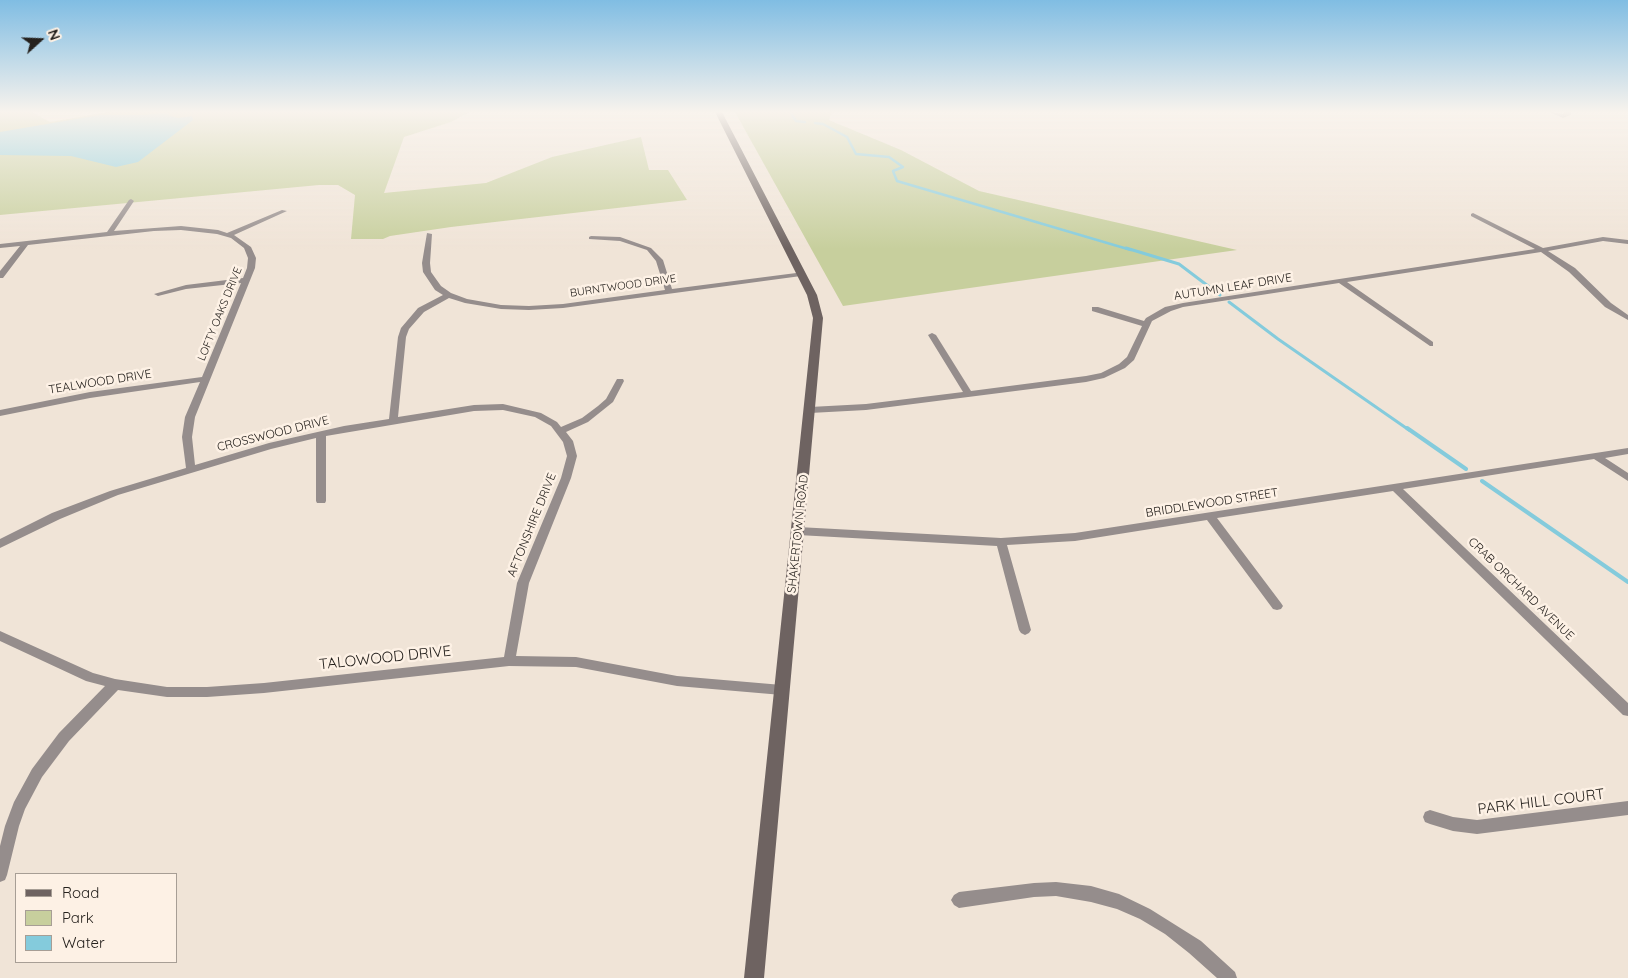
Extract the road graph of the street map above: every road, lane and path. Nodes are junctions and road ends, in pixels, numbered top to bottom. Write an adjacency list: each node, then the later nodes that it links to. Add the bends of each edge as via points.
1 (741, 158): 13 (street, SHAKERTOWN ROAD)
2 (131, 201): 5 (street)
3 (284, 211): 7 (street)
4 (1473, 215): 12 (street)
5 (109, 234): 7 (street, LOFTY OAKS DRIVE, via 181,228); 10 (street, LOFTY OAKS DRIVE)
6 (429, 234): 19 (street, via 427,272 438,288)
7 (228, 235): 15 (street, LOFTY OAKS DRIVE, via 243,243 252,255)
8 (591, 238): 17 (street, via 620,239 649,250 659,260)
9 (1628, 242): 12 (street, AUTUMN LEAF DRIVE, via 1586,241)
10 (26, 243): 11 (street, LOFTY OAKS DRIVE); 14 (street)
11 (0, 246)
12 (1542, 250): 16 (street, AUTUMN LEAF DRIVE); 21 (street, via 1572,270 1608,305)
13 (801, 274): 17 (street, BURNTWOOD DRIVE); 28 (street, SHAKERTOWN ROAD, via 815,300 818,318)
14 (0, 276)
15 (246, 280): 18 (street, via 186,287); 25 (street, LOFTY OAKS DRIVE)
16 (1340, 281): 22 (street, AUTUMN LEAF DRIVE, via 1183,305 1154,316); 24 (street)
17 (669, 291): 19 (street, BURNTWOOD DRIVE, via 529,308 489,306)
18 (158, 294)
19 (448, 295): 30 (street, via 421,310 404,328)
20 (1095, 309): 22 (street)
21 (1628, 318)
22 (1145, 324): 27 (street, via 1131,358 1104,375)
23 (932, 335): 27 (street)
24 (1430, 344)
25 (205, 379): 29 (street, TEALWOOD DRIVE, via 90,394); 35 (street, LOFTY OAKS DRIVE, via 188,426)
26 (620, 381): 31 (street, via 602,408)
27 (969, 394): 28 (street, via 866,407)
28 (810, 410): 40 (street, SHAKERTOWN ROAD)
29 (0, 413)
30 (393, 420): 31 (street, CROSSWOOD DRIVE, via 474,408 502,408 538,415); 32 (street, CROSSWOOD DRIVE)
31 (560, 431): 46 (street, AFTONSHIRE DRIVE, via 568,441 572,456 523,583)
32 (321, 434): 35 (street, CROSSWOOD DRIVE); 38 (street)
33 (1628, 451): 34 (street, BRIDDLEWOOD STREET)
34 (1596, 456): 36 (street); 37 (street, BRIDDLEWOOD STREET)
35 (191, 469): 42 (street, CROSSWOOD DRIVE, via 95,500)
36 (1628, 478)
37 (1395, 487): 39 (street, BRIDDLEWOOD STREET); 49 (street, CRAB ORCHARD AVENUE)
38 (321, 501)
39 (1210, 516): 41 (street, BRIDDLEWOOD STREET, via 1075,537); 43 (street)
40 (798, 531): 41 (street, BRIDDLEWOOD STREET); 48 (street, SHAKERTOWN ROAD)
41 (1001, 542): 44 (street)
42 (0, 544)
43 (1277, 606)
44 (1025, 630)
45 (0, 636): 47 (street, TALOWOOD DRIVE, via 69,669)
46 (508, 661): 47 (street, TALOWOOD DRIVE, via 207,692 166,692); 48 (street, TALOWOOD DRIVE, via 576,662 677,680)
47 (115, 684): 52 (street, via 64,737 37,773 12,826)
48 (782, 690): 54 (street, SHAKERTOWN ROAD)
49 (1628, 711)
50 (1628, 808): 51 (street, PARK HILL COURT, via 1477,827)
51 (1430, 817)
52 (0, 875)
53 (959, 900): 55 (street, via 1056,889 1119,902 1170,929)
54 (754, 978)
55 (1229, 978)

